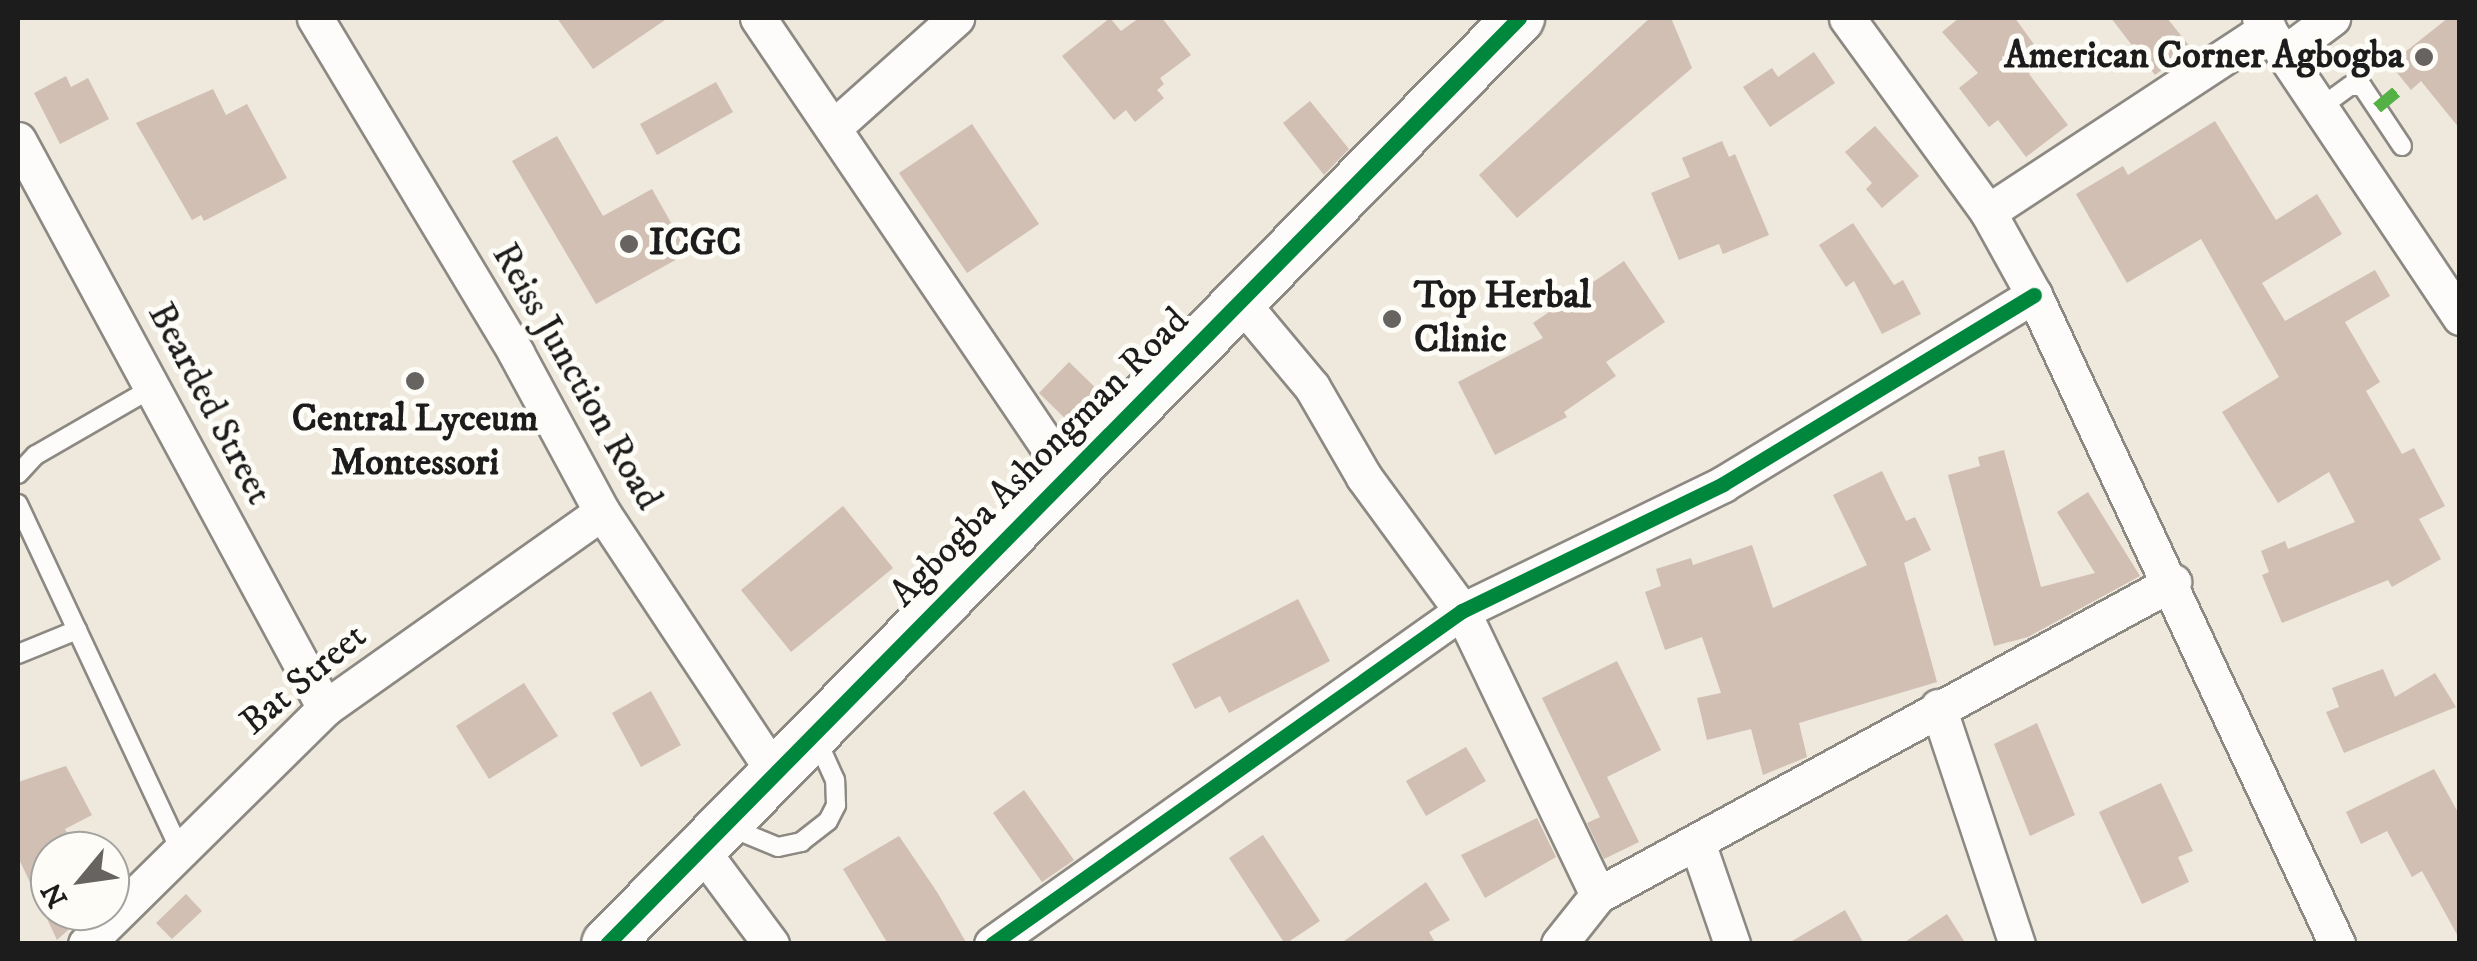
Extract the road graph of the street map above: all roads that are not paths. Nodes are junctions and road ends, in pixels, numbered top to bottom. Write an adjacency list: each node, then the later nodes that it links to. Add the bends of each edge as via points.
1 (315, 18): 20 (street, Reiss Junction Road, via 516,353)
2 (758, 18): 9 (street)
3 (956, 18): 9 (street)
4 (1519, 18): 14 (street, Agbogba Ashongman Road)
5 (1847, 18): 12 (street)
6 (2332, 18): 7 (street)
7 (2271, 33): 8 (street); 12 (street)
8 (2320, 107): 11 (lane, via 2350,86 2362,86); 15 (street)
9 (834, 127): 18 (street)
10 (18, 140): 16 (street, Bearded Street)
11 (2402, 146)
12 (1988, 212): 13 (street)
13 (2034, 295): 21 (street); 22 (street, via 1722,484)
14 (1241, 302): 18 (street, Agbogba Ashongman Road); 22 (street, via 1312,387 1364,477)
15 (2460, 317)
16 (152, 388): 17 (lane, via 36,455); 26 (street, Bearded Street)
17 (18, 474)
18 (1068, 476): 27 (street, Agbogba Ashongman Road)
19 (18, 504): 23 (lane)
20 (602, 512): 26 (street, Bat Street); 28 (street, Reiss Junction Road)
21 (2173, 582): 25 (street); 40 (street)
22 (1462, 611): 32 (street); 36 (street)
23 (77, 630): 24 (lane); 31 (lane)
24 (18, 654)
25 (1938, 707): 30 (street); 39 (street)
26 (325, 708): 31 (street, Bat Street)
27 (813, 732): 28 (street, Agbogba Ashongman Road); 29 (lane, via 835,780 836,806 828,821 801,842 778,847)
28 (774, 772): 29 (street, Agbogba Ashongman Road)
29 (710, 835): 34 (street, Agbogba Ashongman Road); 35 (street)
30 (1698, 845): 32 (street); 38 (street)
31 (180, 850): 33 (street, Bat Street)
32 (1598, 895): 37 (street)
33 (86, 944)
34 (607, 944)
35 (771, 944)
36 (992, 944)
37 (1559, 944)
38 (1732, 944)
39 (2017, 944)
40 (2337, 944)

